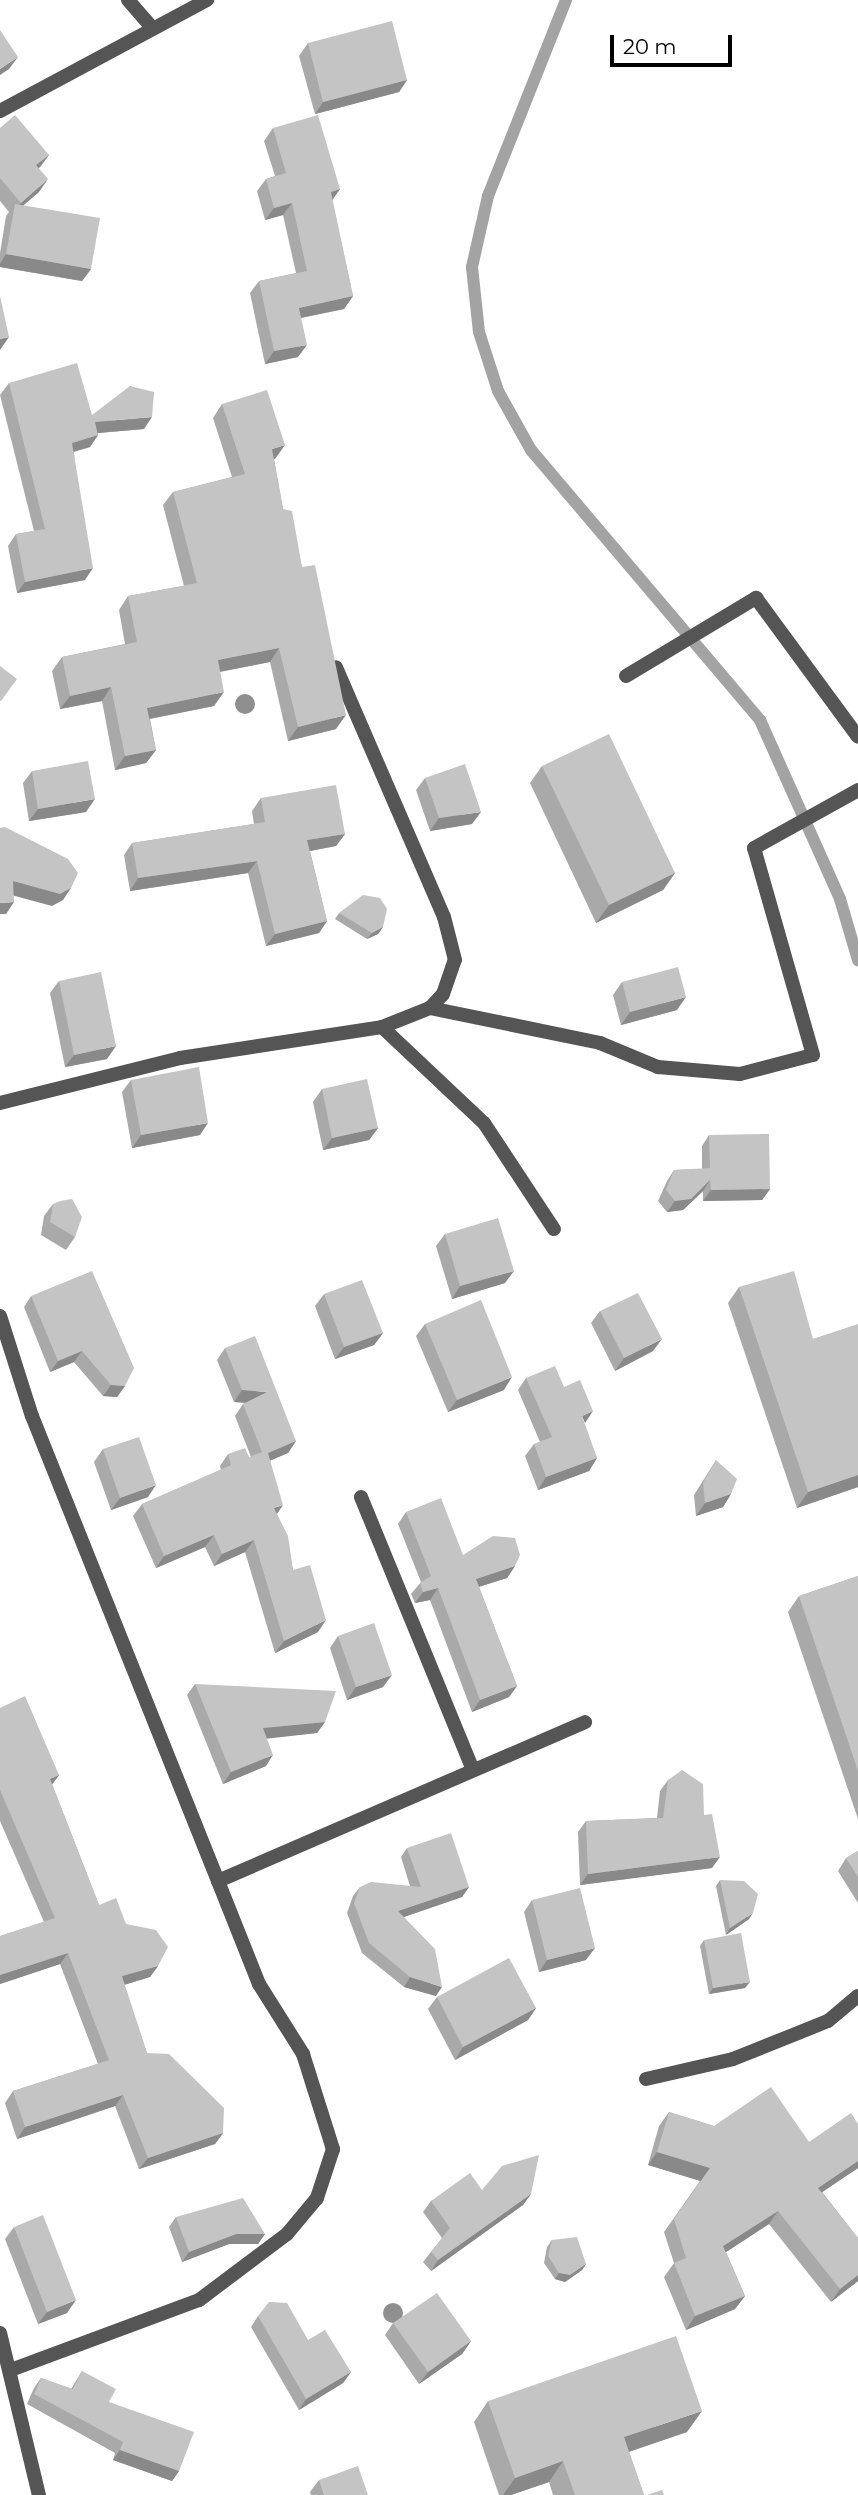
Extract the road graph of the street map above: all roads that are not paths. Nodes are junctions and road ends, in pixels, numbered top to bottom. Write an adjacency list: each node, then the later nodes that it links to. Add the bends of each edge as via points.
1 (128, 0): 3 (street)
2 (207, 0): 3 (street)
3 (150, 26): 4 (street)
4 (0, 111)
5 (336, 667): 9 (street, via 444,918 453,978)
6 (626, 676): 7 (street, via 756,598)
7 (858, 737)
8 (858, 790): 9 (street, via 754,848 814,1055 740,1074 658,1067 600,1043)
9 (430, 1008): 10 (street)
10 (382, 1027): 11 (street, via 180,1058); 12 (street, via 484,1123)
11 (0, 1103)
12 (554, 1229)
13 (0, 1316): 17 (street, via 32,1416)
14 (361, 1497): 16 (street)
15 (585, 1722): 16 (street)
16 (472, 1767): 17 (street)
17 (218, 1881): 21 (street, via 259,1984 303,2054 333,2149 317,2198 287,2234 199,2300)
18 (858, 1996): 19 (street, via 828,2021 733,2059)
19 (646, 2079)
20 (0, 2333): 21 (street)
21 (13, 2370): 22 (street)
22 (39, 2495)

